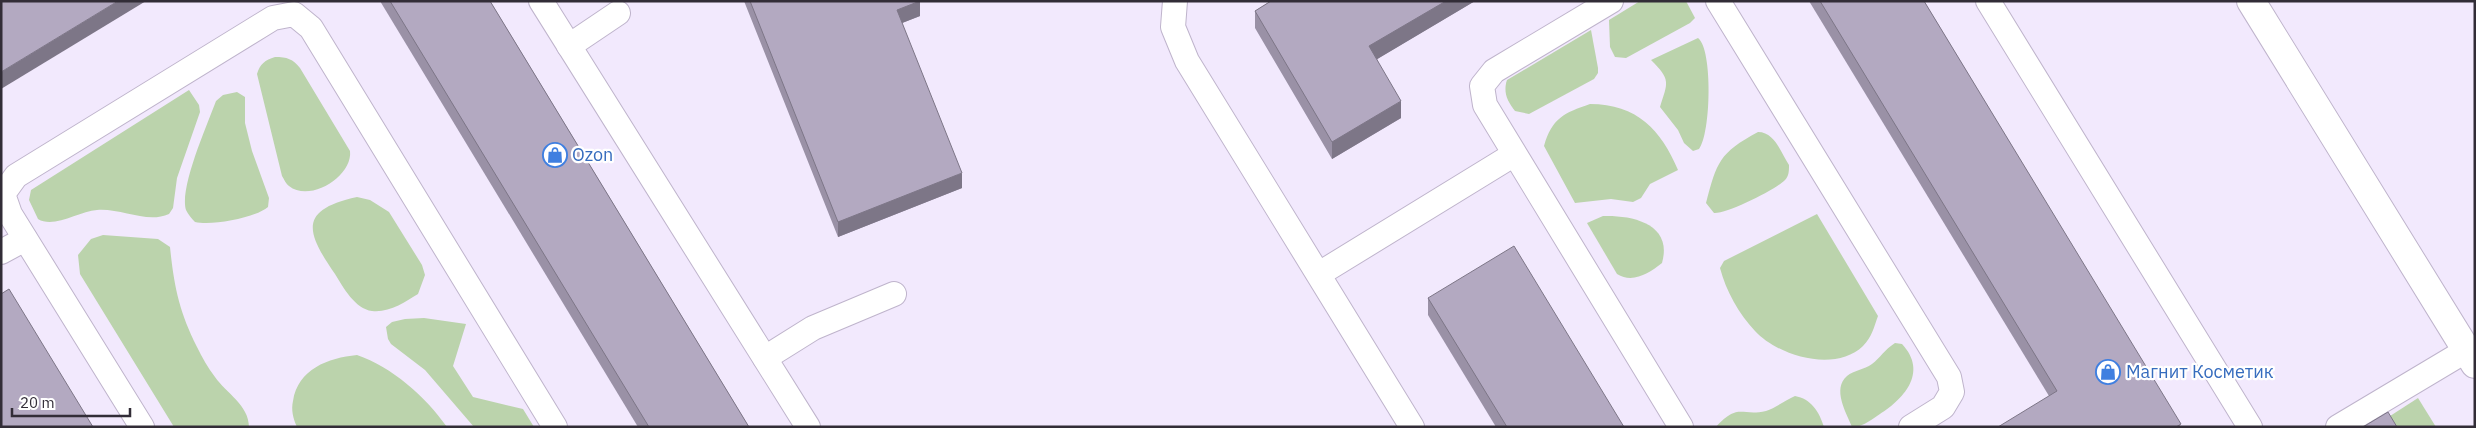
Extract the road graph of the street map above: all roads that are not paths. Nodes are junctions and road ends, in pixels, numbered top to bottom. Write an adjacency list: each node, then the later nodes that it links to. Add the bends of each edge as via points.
1 (541, 1): 8 (lane)
2 (1175, 1): 12 (lane, via 1173,27 1186,61)
3 (1612, 1): 9 (lane, via 1494,71 1482,86 1484,106)
4 (1718, 1): 21 (lane, via 1949,377 1952,392 1944,407)
5 (1988, 1): 22 (lane)
6 (2251, 1): 14 (street)
7 (618, 13): 8 (lane)
8 (569, 46): 15 (lane)
9 (1513, 155): 12 (lane); 20 (lane)
10 (25, 239): 11 (lane); 16 (lane); 17 (lane, via 3,194 16,176 273,18 294,14 311,28)
11 (1, 252)
12 (1319, 274): 19 (lane)
13 (894, 294): 15 (lane, via 813,328)
14 (2471, 357): 23 (lane)
15 (765, 358): 18 (lane)
16 (142, 427)
17 (555, 427)
18 (808, 427)
19 (1412, 427)
20 (1681, 427)
21 (1911, 427)
22 (2250, 427)
23 (2338, 427)

